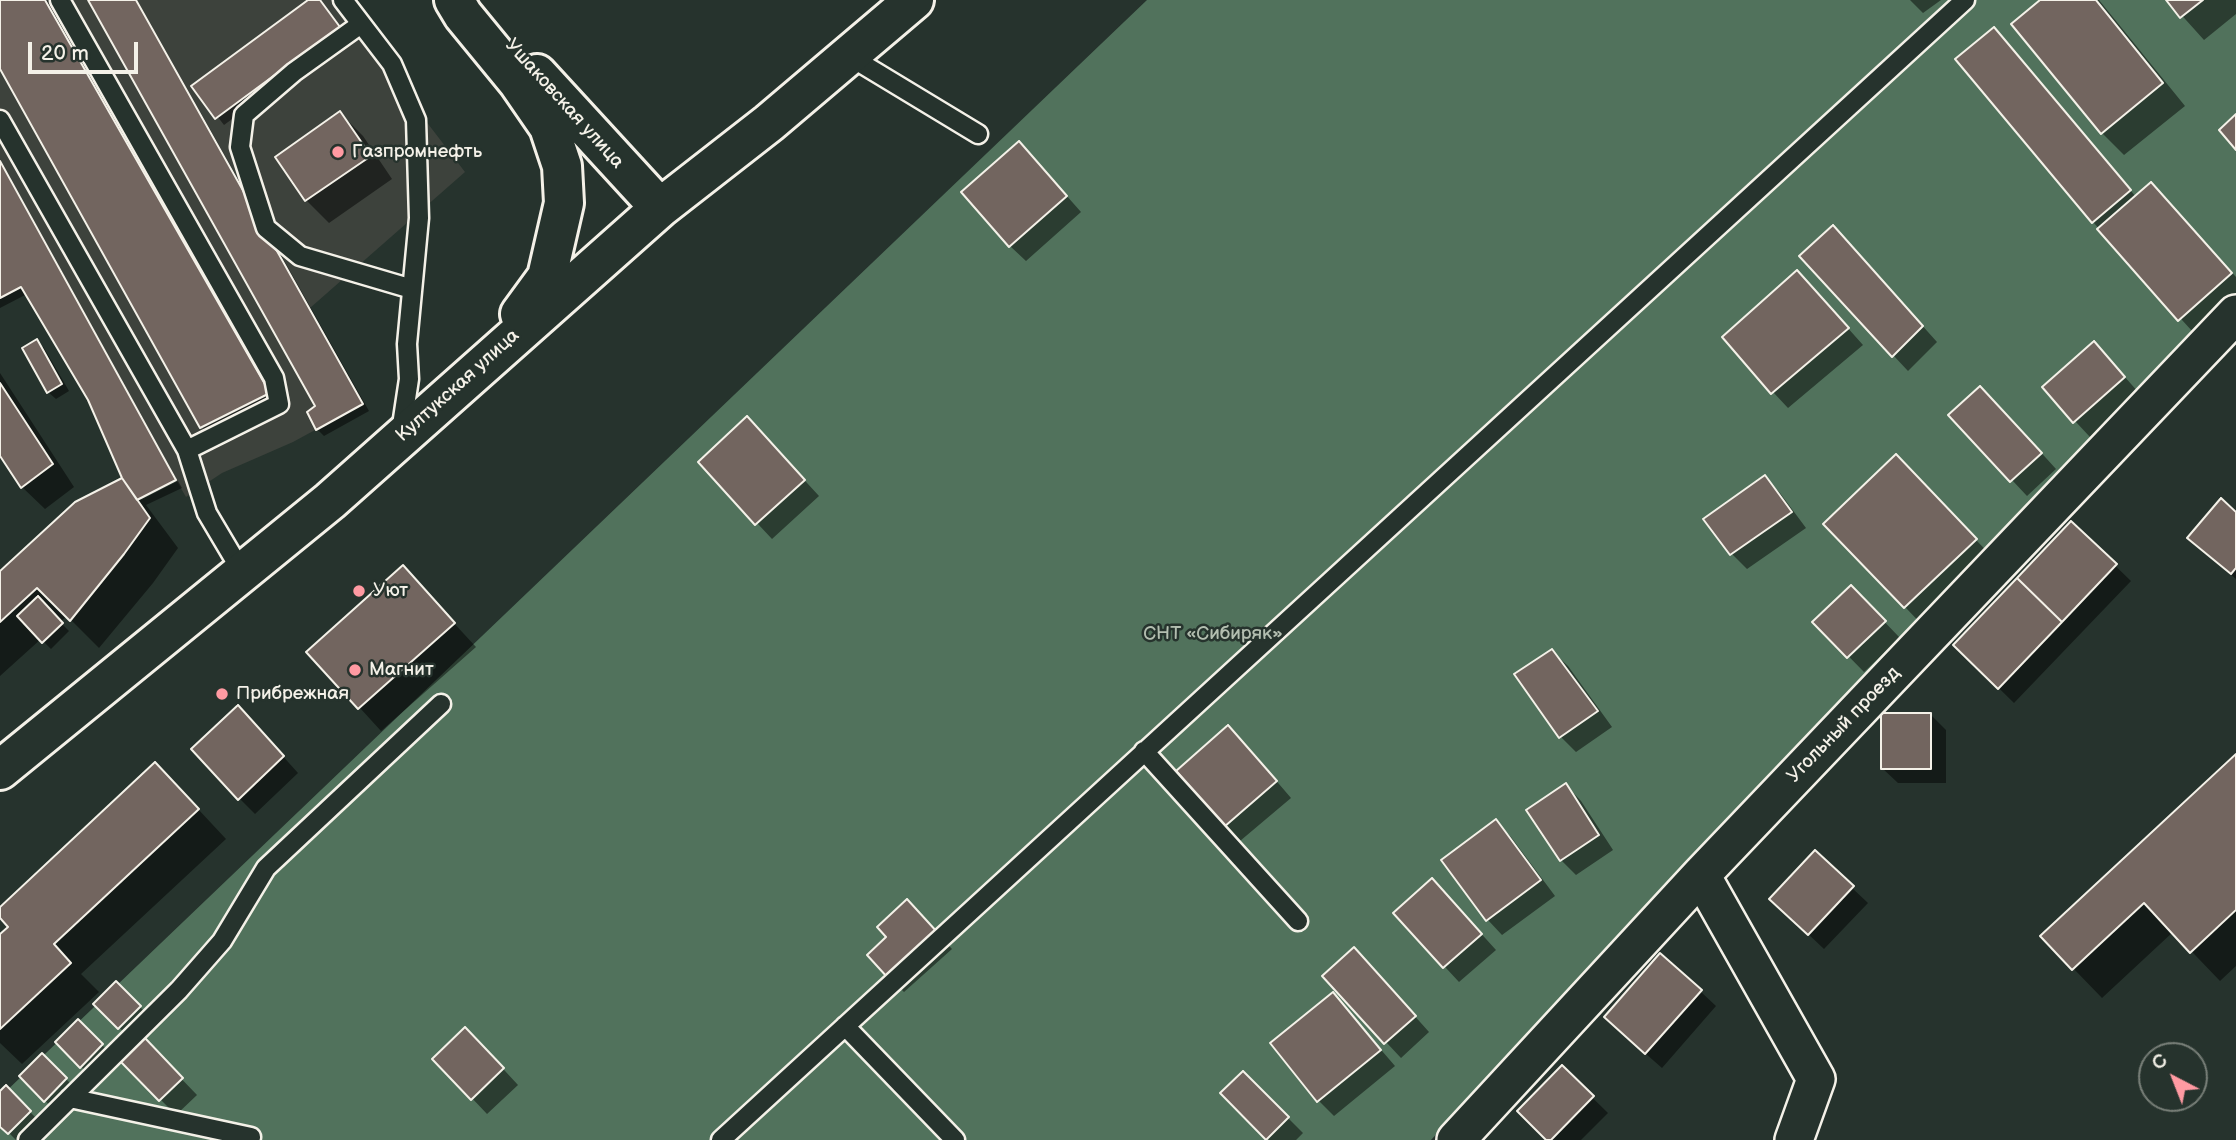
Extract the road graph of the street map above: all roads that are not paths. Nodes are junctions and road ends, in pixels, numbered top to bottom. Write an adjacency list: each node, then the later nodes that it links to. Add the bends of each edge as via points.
1 (60, 0): 16 (lane, via 274,378 279,404)
2 (343, 0): 7 (lane)
3 (454, 0): 14 (main road, via 549,127 562,166 564,203 547,277)
4 (469, 0): 11 (main road, Ушаковская улица)
5 (914, 0): 8 (main road, Култукская улица)
6 (1965, 0): 19 (lane)
7 (361, 24): 12 (lane, via 392,64 416,120 419,218); 12 (lane, via 244,115 240,147 266,228 300,256)
8 (849, 55): 10 (lane); 11 (main road, Култукская улица)
9 (0, 120): 16 (lane)
10 (978, 134)
11 (660, 208): 14 (main road, Култукская улица)
12 (412, 289): 15 (lane, via 409,379)
13 (2236, 314): 21 (street, Угольный проезд)
14 (487, 360): 15 (main road, Култукская улица)
15 (401, 437): 17 (main road, Култукская улица)
16 (187, 450): 17 (lane, via 207,513)
17 (242, 572): 20 (main road, Култукская улица)
18 (441, 704): 24 (lane, via 266,868 222,940 179,990)
19 (1144, 751): 22 (lane); 23 (lane)
20 (0, 769)
21 (1701, 875): 29 (street, Угольный проезд); 30 (street, via 1816,1079)
22 (1298, 922)
23 (845, 1026): 27 (lane); 28 (lane)
24 (70, 1098): 25 (lane); 26 (lane)
25 (251, 1137)
26 (28, 1140)
27 (721, 1140)
28 (955, 1140)
29 (1456, 1140)
30 (1794, 1140)

